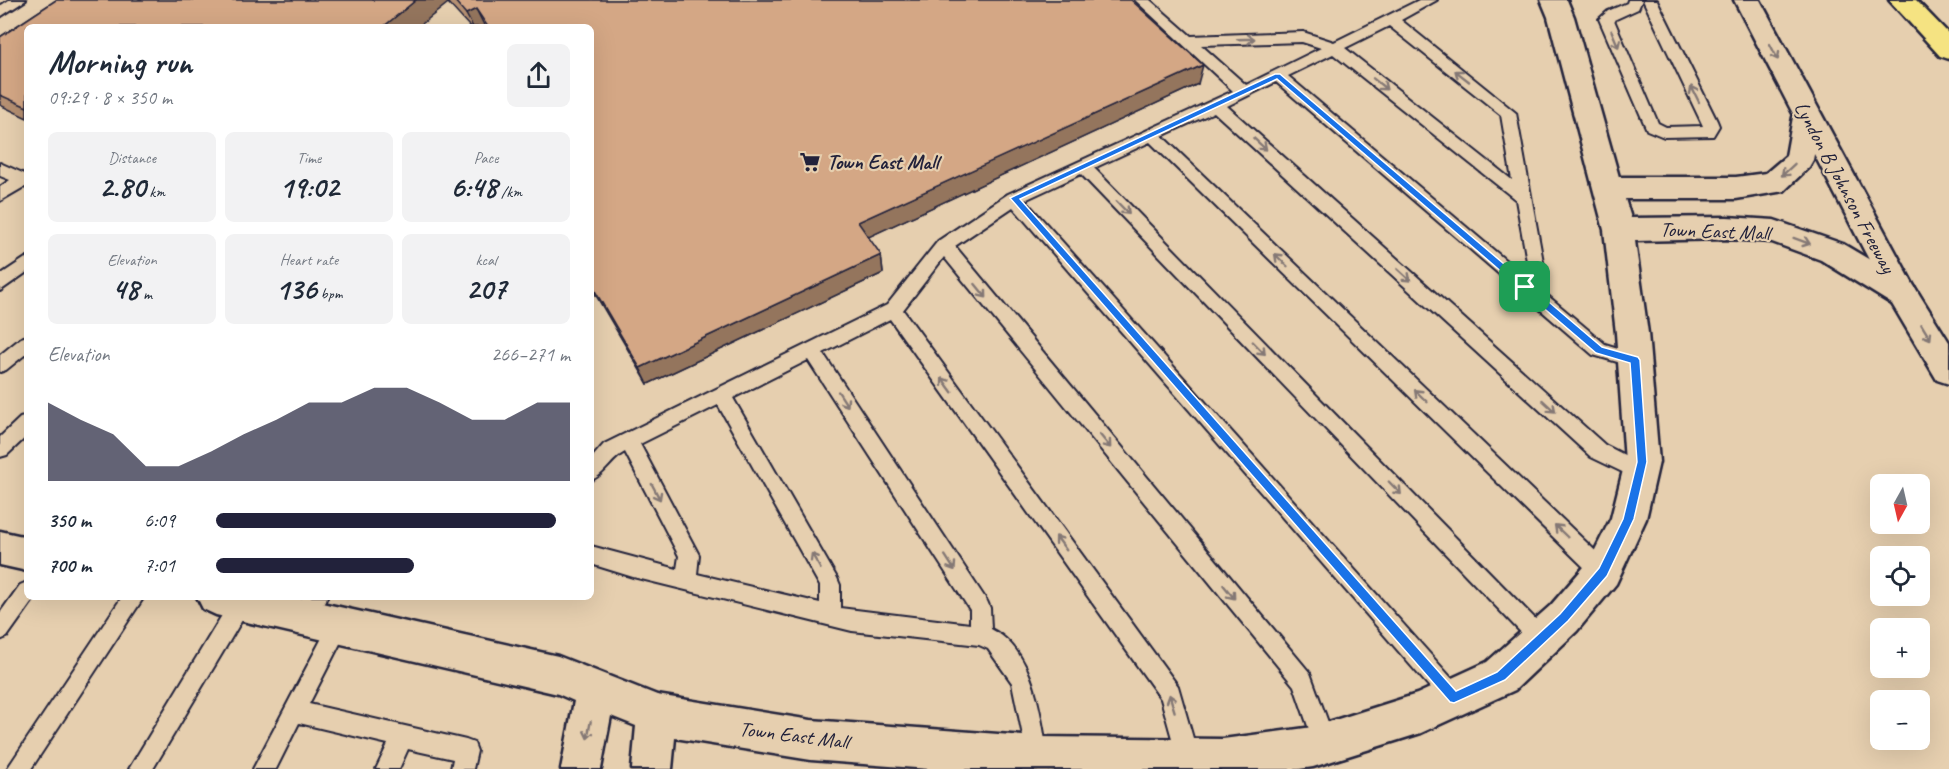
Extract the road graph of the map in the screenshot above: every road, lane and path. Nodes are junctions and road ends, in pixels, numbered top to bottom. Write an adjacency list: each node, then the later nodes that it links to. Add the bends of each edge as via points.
1 (19, 0): 10 (lane)
2 (1142, 0): 13 (lane)
3 (1554, 0): 24 (street, Town East Mall)
4 (1635, 0): 5 (lane, one-way to 5, via 1633,6 1606,20 1652,126 1664,132 1708,132 1711,126)
5 (1650, 0)
6 (1747, 0): 19 (street, Lyndon B Johnson Freeway, one-way to 19)
7 (1902, 0): 15 (highway)
8 (1933, 0): 12 (highway)
9 (1426, 1): 11 (lane)
10 (0, 12)
11 (1390, 20): 14 (lane); 27 (lane, one-way to 11, via 1508,113)
12 (1949, 22)
13 (1188, 41): 14 (lane, one-way to 14, via 1303,38); 17 (lane)
14 (1334, 47): 16 (lane); 27 (lane, one-way to 27)
15 (1949, 50)
16 (1277, 75): 17 (lane); 32 (lane)
17 (1244, 92): 18 (lane)
18 (1216, 105): 20 (lane); 45 (lane, one-way to 45, via 1598,451)
19 (1808, 117): 24 (street, one-way to 24, via 1799,160 1774,183 1736,188); 33 (street, Lyndon B Johnson Freeway)
20 (1151, 134): 21 (lane); 47 (lane, one-way to 20)
21 (1083, 166): 26 (lane); 56 (lane, one-way to 56)
22 (0, 169): 23 (lane)
23 (24, 181): 25 (lane)
24 (1607, 188): 28 (street, Town East Mall)
25 (0, 195)
26 (1014, 198): 29 (lane); 58 (lane)
27 (1525, 199): 32 (lane, via 1536,267)
28 (1619, 230): 33 (street, Town East Mall, one-way to 33, via 1774,231 1832,252); 37 (street, Town East Mall)
29 (944, 245): 34 (lane); 62 (lane, one-way to 62, via 1302,680)
30 (24, 265): 31 (lane)
31 (0, 284)
32 (1525, 287): 37 (lane, via 1599,350)
33 (1903, 295): 39 (street, Lyndon B Johnson Freeway, one-way to 39)
34 (893, 310): 36 (lane); 64 (lane, one-way to 34, via 1170,694)
35 (24, 345): 38 (lane)
36 (812, 350): 40 (lane); 55 (lane, one-way to 55, via 980,608)
37 (1635, 360): 45 (street, Town East Mall, via 1642,462)
38 (0, 365)
39 (1949, 370)
40 (722, 395): 42 (lane); 53 (lane, one-way to 40, via 830,585)
41 (24, 427): 43 (lane)
42 (629, 441): 44 (lane, via 611,450); 48 (lane, one-way to 48, via 689,555)
43 (0, 449)
44 (594, 469)
45 (1639, 472): 47 (street, Town East Mall, via 1628,519)
46 (594, 556): 48 (lane)
47 (1603, 572): 56 (street, Town East Mall)
48 (686, 581): 53 (lane)
49 (24, 596): 54 (lane)
50 (132, 600): 65 (lane)
51 (228, 600): 52 (street, Town East Mall); 66 (lane)
52 (319, 613): 57 (street, Town East Mall, via 558,675); 59 (lane)
53 (830, 616): 55 (lane)
54 (0, 630)
55 (981, 635): 63 (lane, via 995,642 1022,679)
56 (1541, 639): 58 (street, Town East Mall, via 1501,676)
57 (596, 690): 60 (street, Town East Mall); 70 (street, one-way to 70)
58 (1454, 698): 62 (street, Town East Mall, via 1421,713)
59 (294, 711): 61 (lane); 67 (lane)
60 (657, 715): 63 (street, Town East Mall, via 811,741); 71 (street)
61 (403, 736): 68 (lane); 69 (lane, via 466,751)
62 (1325, 744): 64 (street, Town East Mall, via 1222,759)
63 (1037, 757): 64 (street, Town East Mall)
64 (1188, 759)
65 (18, 769)
66 (140, 769)
67 (264, 769)
68 (387, 769)
69 (462, 769)
70 (581, 769)
71 (652, 769)

